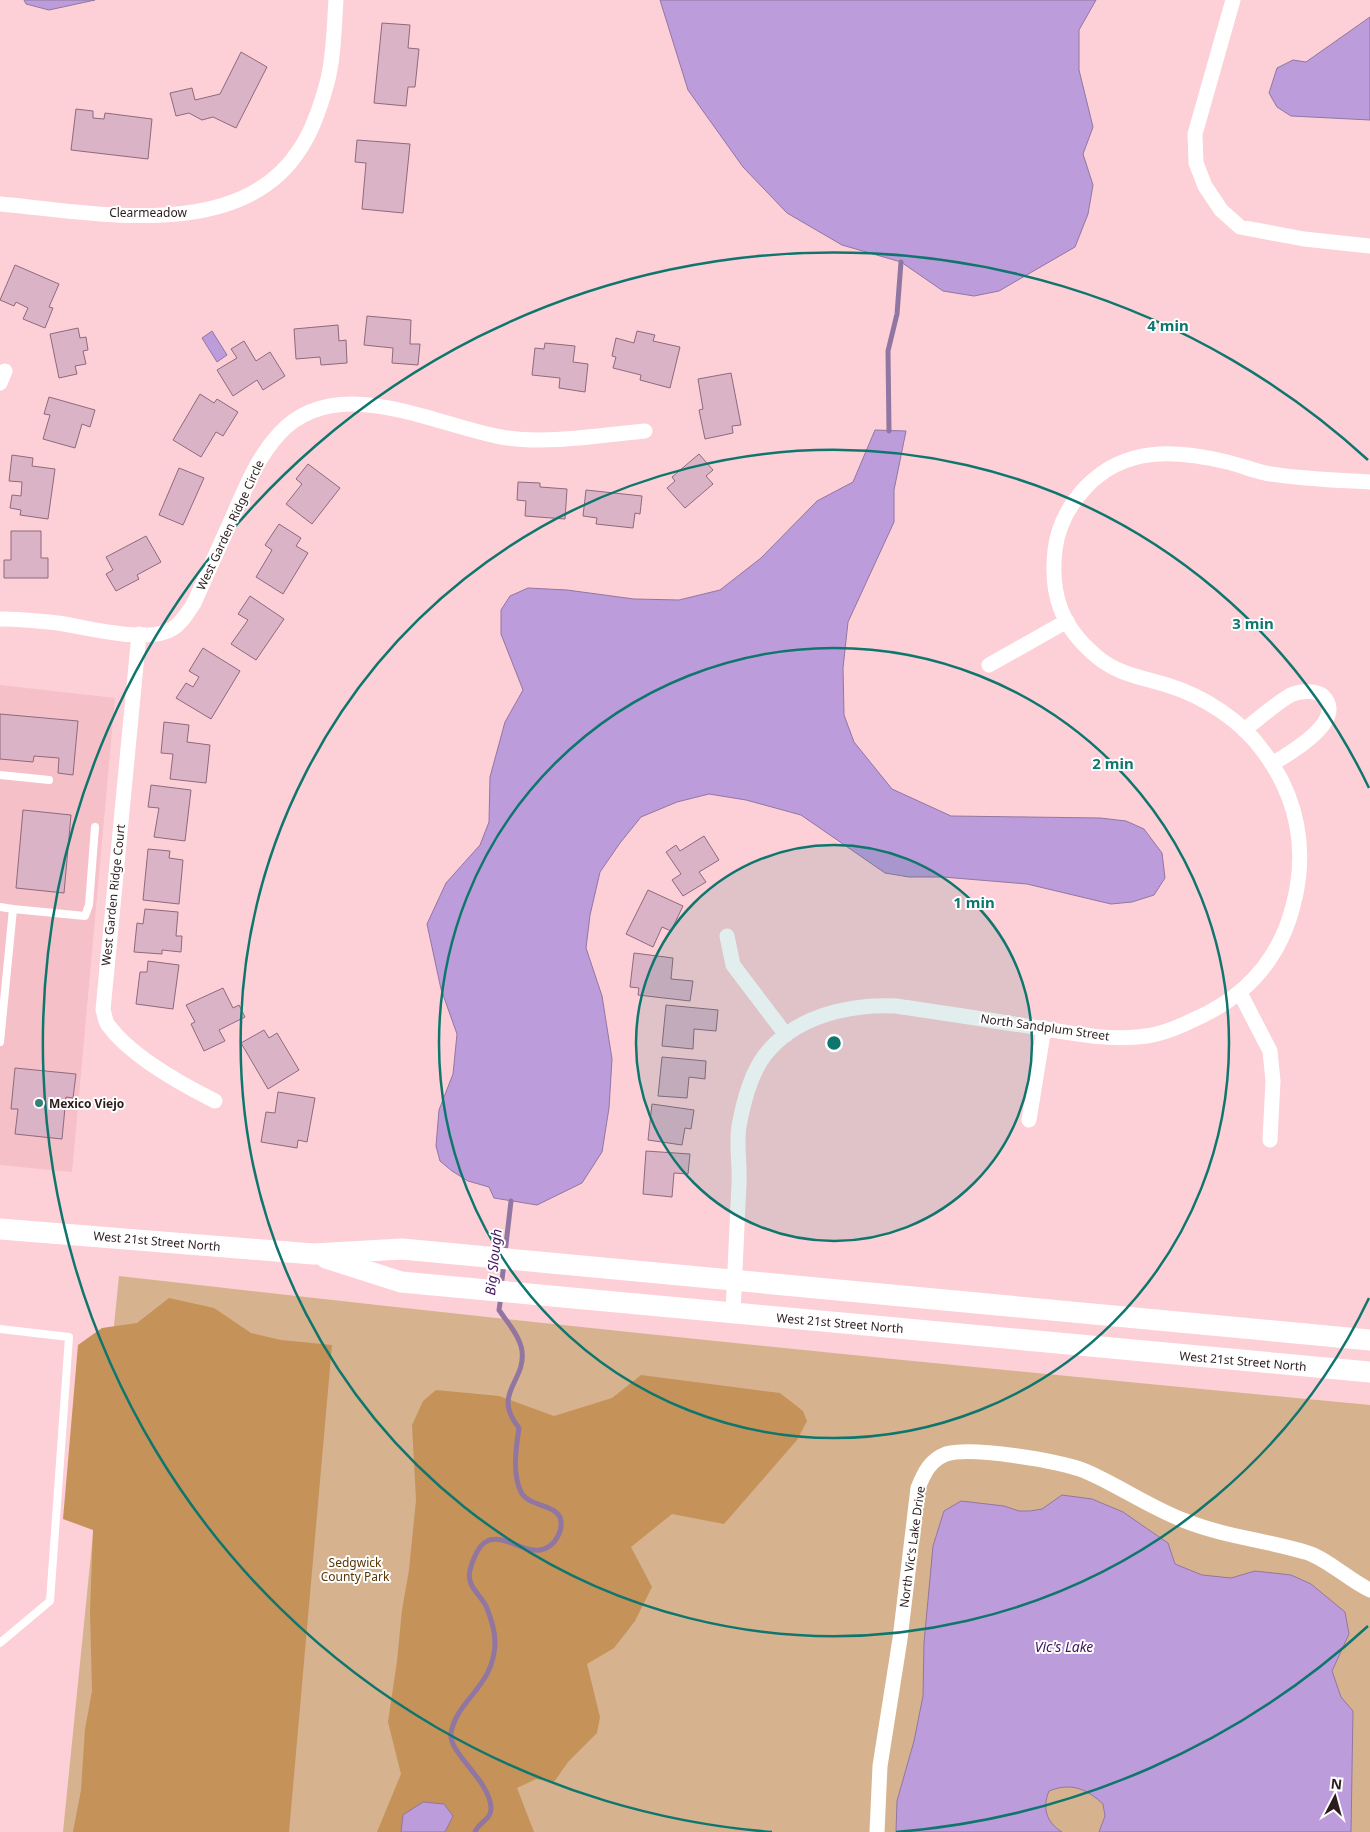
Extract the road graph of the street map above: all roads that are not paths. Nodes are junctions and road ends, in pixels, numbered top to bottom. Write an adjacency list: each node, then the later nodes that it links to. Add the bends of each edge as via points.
1 (336, 0): 3 (street, Clearmeadow, via 327,82 314,122 300,150 274,179 247,196 209,210 177,215)
2 (1233, 0): 4 (street, via 1195,134 1196,163 1205,186 1221,210 1240,227 1304,239)
3 (0, 204)
4 (1370, 246)
5 (645, 431): 9 (street, West Garden Ridge Circle, via 561,439 502,437 395,409 331,404 303,416 280,433 256,463 194,603 184,618 171,630)
6 (1370, 482): 8 (street, North Sandplum Street, via 1263,472 1176,453 1149,454 1117,463 1094,478 1071,503 1057,536 1053,571 1057,602)
7 (0, 620): 9 (street, West Garden Ridge Circle, via 56,623)
8 (1066, 621): 10 (street); 11 (street, North Sandplum Street, via 1072,632 1112,669 1172,686 1201,699)
9 (139, 634): 23 (street, West Garden Ridge Court, via 103,1010 107,1024 131,1047 180,1084)
10 (989, 665)
11 (1244, 730): 12 (street, North Sandplum Street); 12 (street, via 1292,694 1313,691 1323,696 1328,707 1323,726)
12 (1272, 764): 19 (street, North Sandplum Street, via 1294,812 1300,845 1300,881 1291,916 1277,946 1261,972)
13 (0, 775): 14 (lane)
14 (49, 780)
15 (96, 827): 17 (lane, via 90,905 85,916)
16 (0, 907): 17 (lane)
17 (13, 909): 22 (lane)
18 (727, 936): 21 (street, via 733,965)
19 (1240, 993): 20 (street, North Sandplum Street, via 1208,1014 1160,1034 1097,1037); 25 (street, via 1270,1051 1273,1080)
20 (1044, 1028): 21 (street, North Sandplum Street, via 896,1006 867,1005 837,1010); 24 (street)
21 (786, 1035): 28 (street, North Sandplum Street, via 765,1054 757,1068 739,1127)
22 (0, 1042)
23 (214, 1101)
24 (1028, 1120)
25 (1270, 1140)
26 (0, 1228): 27 (main road, West 21st Street North)
27 (313, 1254): 28 (main road, West 21st Street North, via 402,1249); 29 (main road, West 21st Street North, via 401,1282)
28 (734, 1278): 29 (street, North Sandplum Street); 31 (main road, West 21st Street North)
29 (732, 1313): 32 (main road, West 21st Street North)
30 (0, 1329): 34 (lane, via 69,1337 50,1601)
31 (1370, 1340)
32 (1370, 1372)
33 (1370, 1590): 35 (street, North Vic's Lake Drive, via 1307,1552 1184,1521 1084,1471 1058,1463 998,1455 961,1451 945,1454 924,1473 918,1488 900,1639 880,1766)
34 (0, 1643)
35 (877, 1832)

